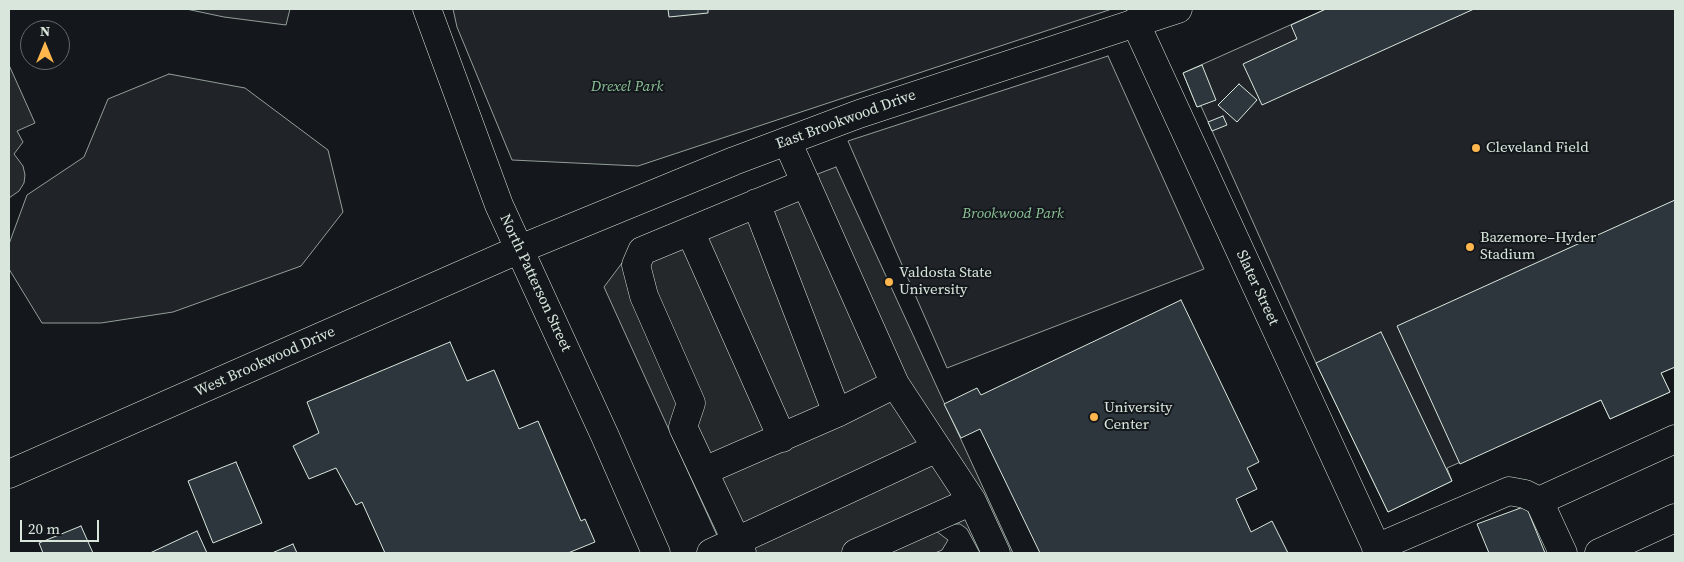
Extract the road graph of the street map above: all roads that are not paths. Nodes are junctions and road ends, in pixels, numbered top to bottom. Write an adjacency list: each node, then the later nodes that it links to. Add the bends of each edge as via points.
1 (427, 9): 8 (street, North Patterson Street, via 499,205)
2 (1178, 9): 3 (street, East Brookwood Drive)
3 (1135, 22): 4 (street, East Brookwood Drive); 20 (street, Slater Street)
4 (787, 141): 5 (street); 8 (street, East Brookwood Drive)
5 (806, 182): 6 (street); 9 (street)
6 (756, 203): 7 (street); 10 (street)
7 (690, 231): 11 (street); 14 (street, via 642,251 636,265 644,296 692,403 683,427)
8 (520, 249): 15 (street, West Brookwood Drive); 21 (street, North Patterson Street)
9 (895, 384): 10 (street); 13 (street)
10 (837, 413): 11 (street)
11 (782, 438): 14 (street)
12 (1675, 439): 17 (street)
13 (937, 448): 16 (street); 19 (street)
14 (704, 471): 19 (street)
15 (9, 474)
16 (972, 501): 23 (street); 24 (street)
17 (1539, 501): 20 (street, via 1525,494 1509,492); 25 (street)
18 (1675, 518): 26 (street)
19 (739, 547): 22 (street)
20 (1378, 550)
21 (656, 553)
22 (711, 553)
23 (856, 553)
24 (996, 553)
25 (1563, 553)
26 (1599, 553)

